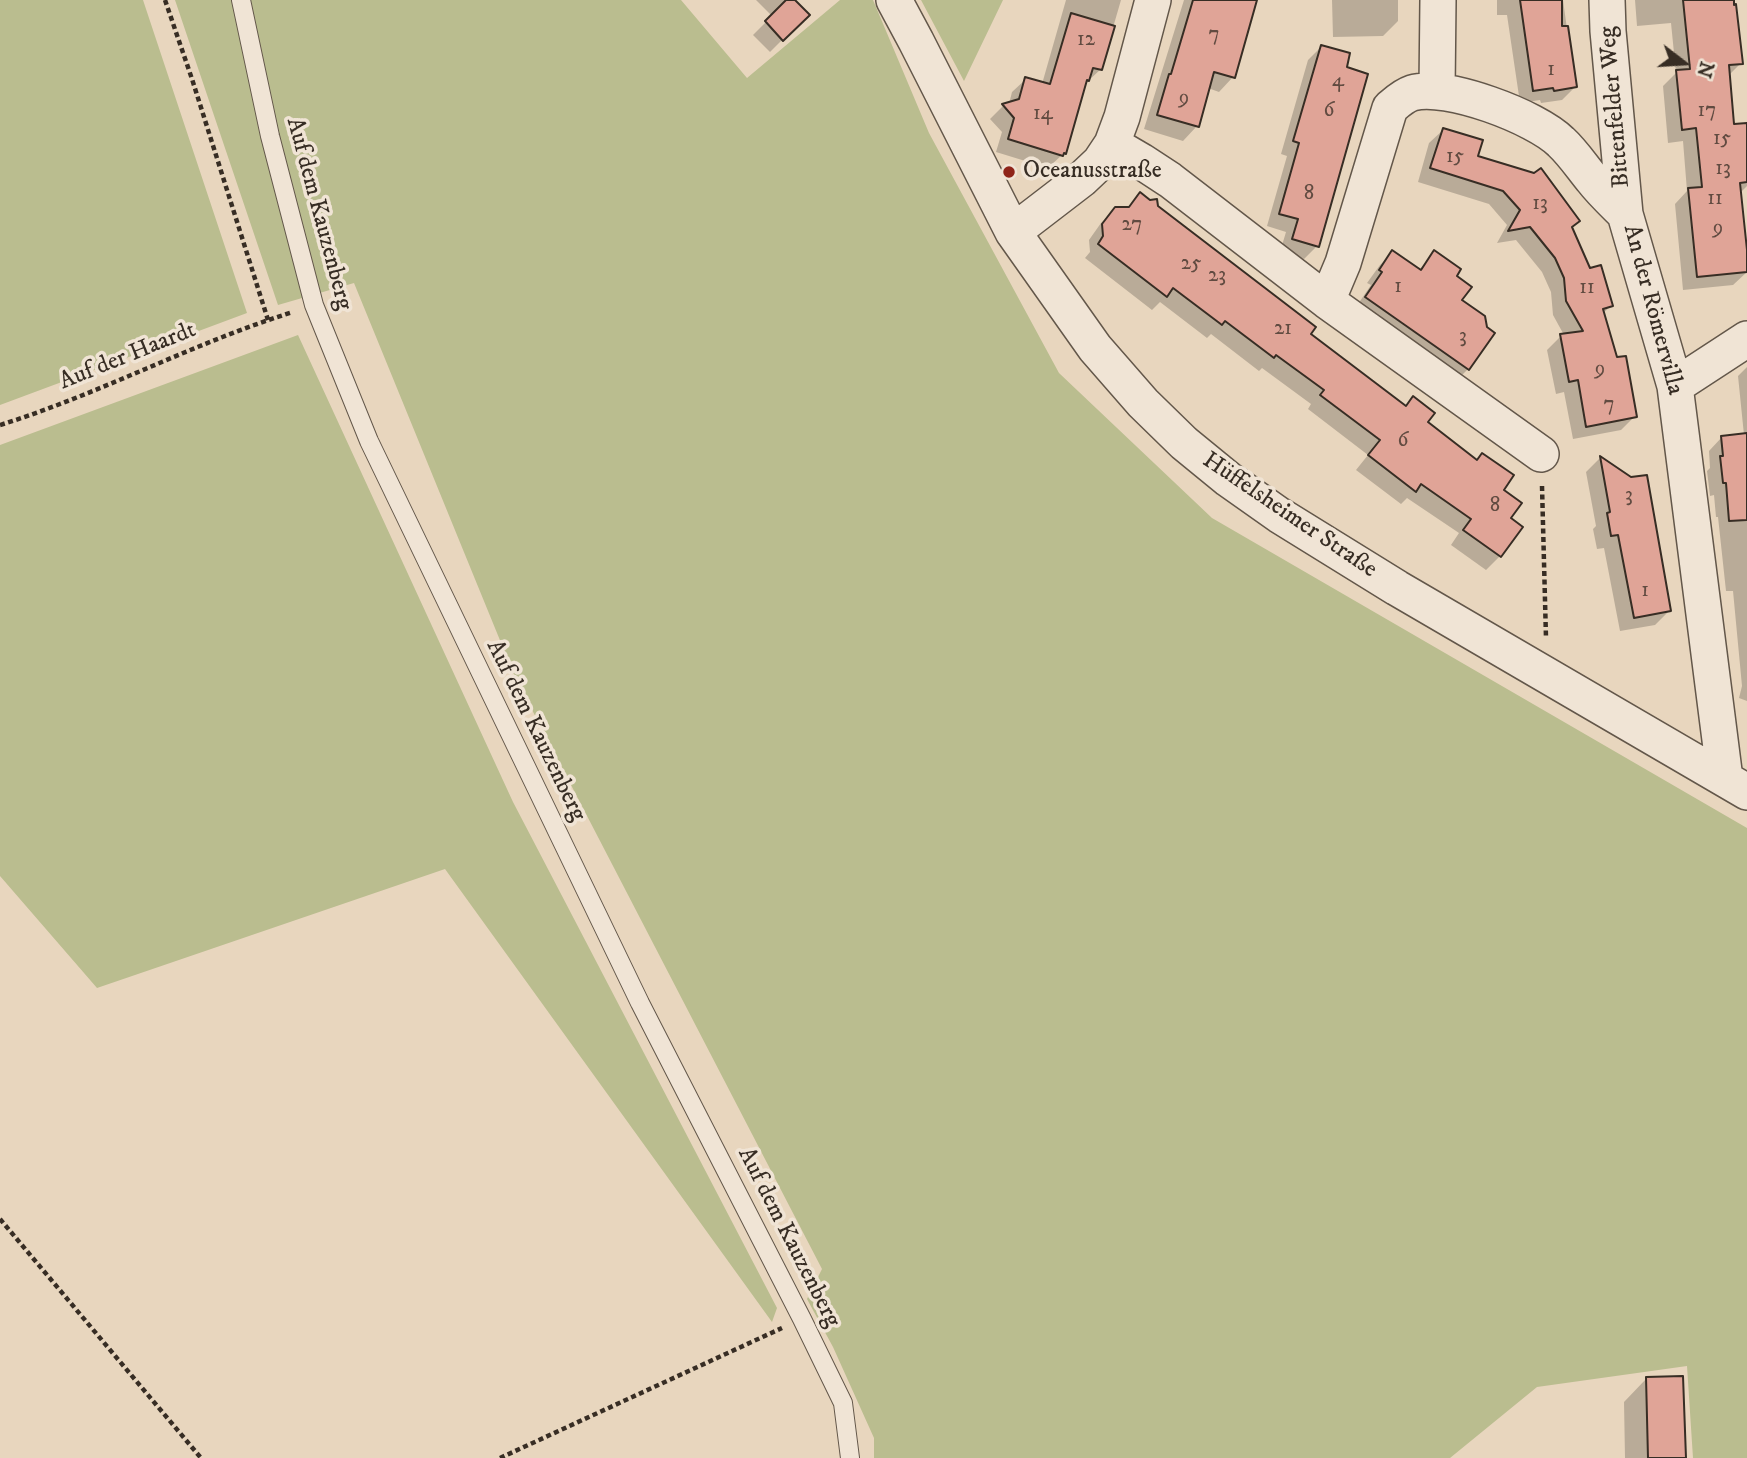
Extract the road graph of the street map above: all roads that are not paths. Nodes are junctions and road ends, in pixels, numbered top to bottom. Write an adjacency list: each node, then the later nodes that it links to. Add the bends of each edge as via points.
1 (241, 0): 15 (lane, Auf dem Kauzenberg, via 314,305 369,441 640,1003 843,1403)
2 (894, 0): 9 (street, Hüffelsheimer Straße)
3 (1153, 0): 7 (street)
4 (1438, 0): 6 (street)
5 (1607, 0): 8 (street, Bittenfelder Weg)
6 (1437, 90): 8 (street, An der Römervilla, via 1498,108 1548,131); 10 (street, An der Römervilla, via 1412,93 1390,108)
7 (1112, 144): 9 (street, via 1082,180); 10 (street, via 1170,180)
8 (1625, 214): 12 (street, An der Römervilla)
9 (1013, 232): 14 (street, Hüffelsheimer Straße, via 1095,348 1143,403 1228,479 1397,589)
10 (1327, 301): 13 (street)
11 (1747, 339): 12 (street)
12 (1675, 386): 14 (street, An der Römervilla)
13 (1541, 454)
14 (1736, 786)
15 (850, 1458)

